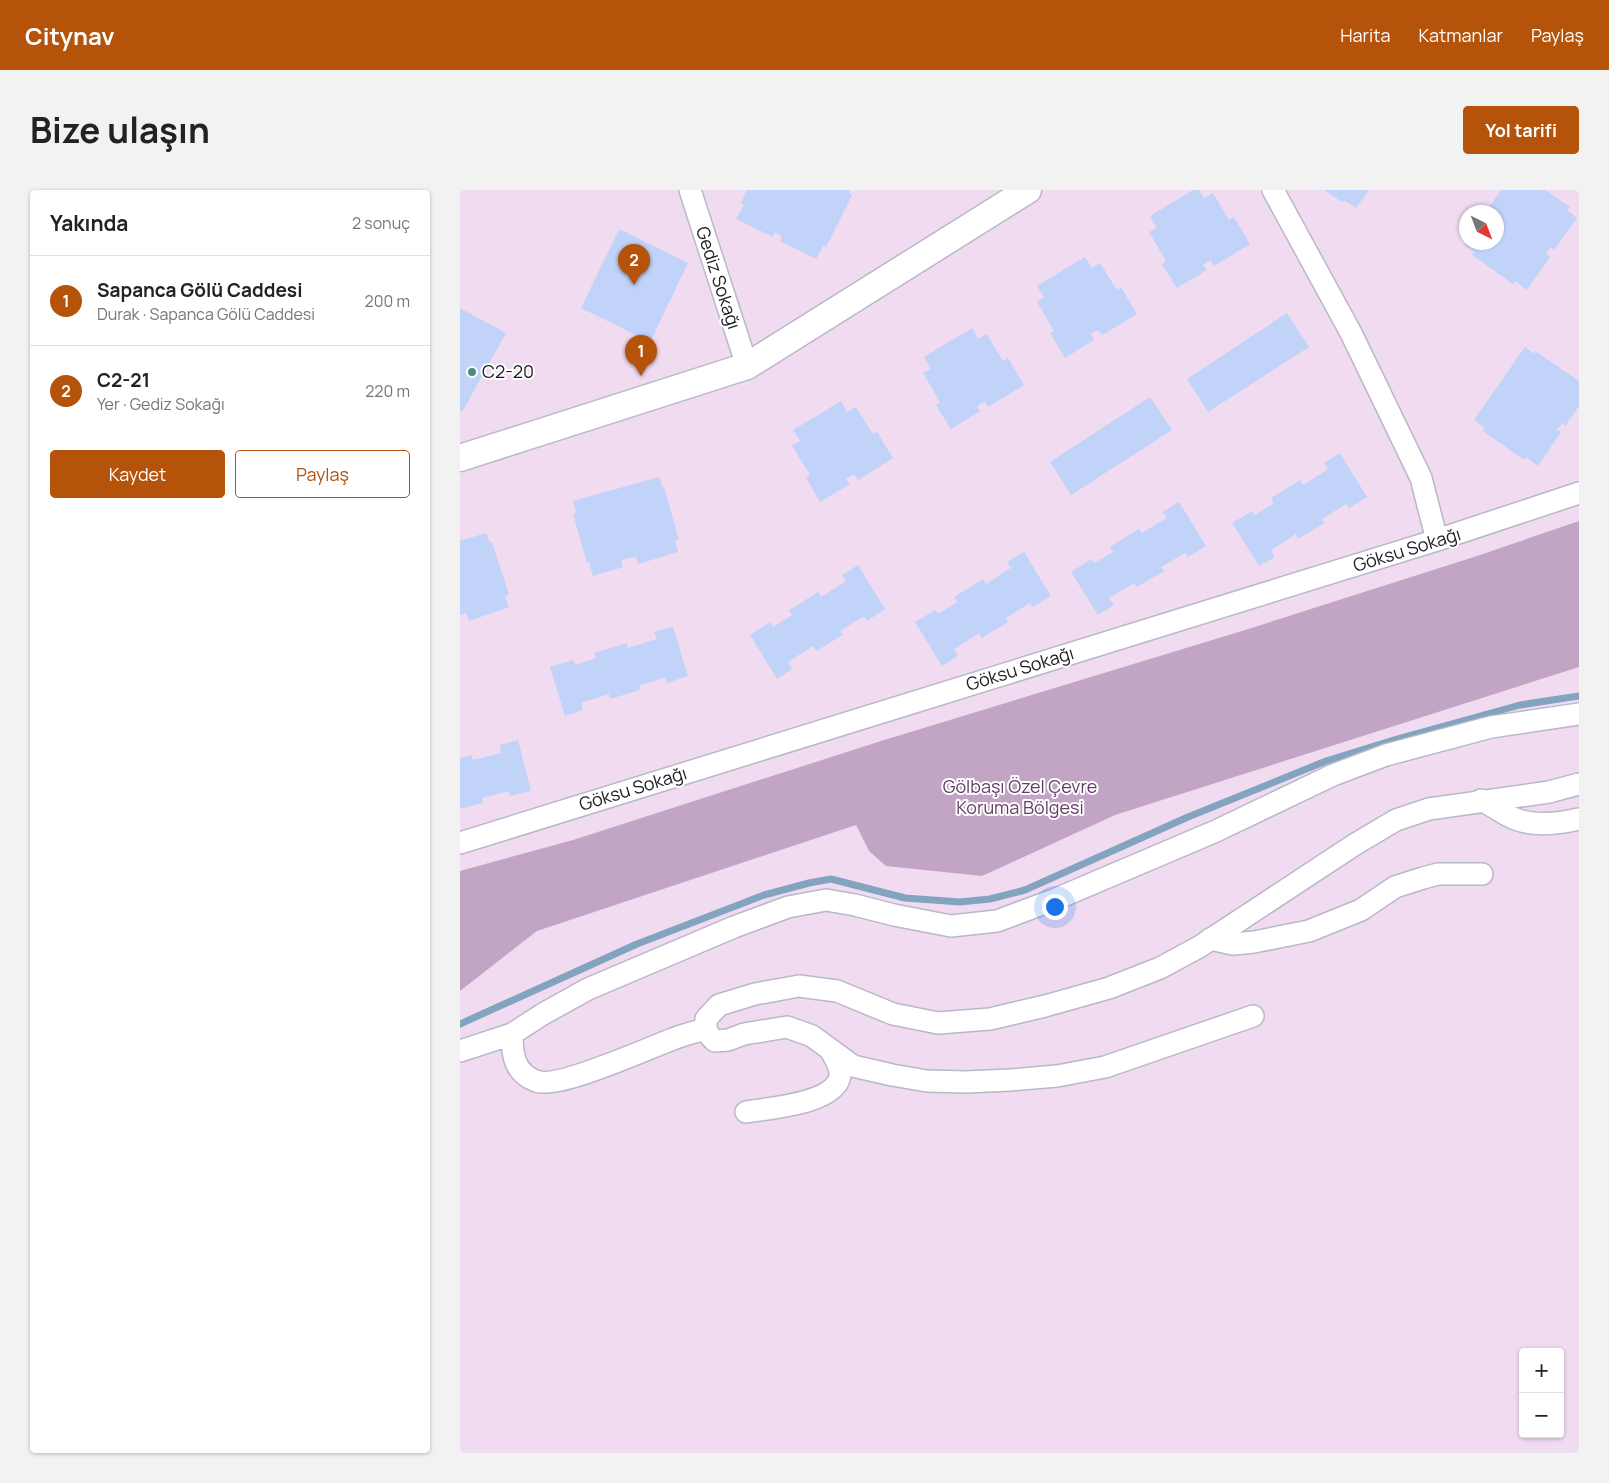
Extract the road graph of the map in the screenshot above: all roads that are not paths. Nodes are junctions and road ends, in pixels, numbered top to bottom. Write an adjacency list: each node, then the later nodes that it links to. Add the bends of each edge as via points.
1 (690, 190): 4 (street, Gediz Sokağı)
2 (1028, 190): 4 (street)
3 (1273, 190): 7 (street, via 1351,333 1421,478)
4 (747, 366): 5 (street)
5 (460, 458)
6 (1579, 493): 7 (street, Göksu Sokağı)
7 (1437, 540): 12 (street, Göksu Sokağı)
8 (1579, 714): 17 (street, via 1491,727 1386,755 1333,775 1216,831 997,921 951,926 826,900 788,907 588,989)
9 (1579, 784): 10 (street, via 1549,792)
10 (1481, 800): 11 (street, via 1510,817 1534,823); 14 (street, via 1429,809 1396,820)
11 (1579, 819)
12 (460, 842)
13 (1482, 874): 14 (street, via 1438,874 1423,878 1396,888 1361,910 1309,931 1233,944)
14 (1210, 939): 16 (street, via 1160,968 1109,988 990,1018 938,1022 893,1014 838,991 799,986 719,1005 706,1019)
15 (1254, 1016): 19 (street, via 1105,1068 1010,1080 966,1082 892,1076 853,1066)
16 (706, 1029): 17 (street, via 552,1082 536,1082 517,1066); 19 (street, via 715,1041 787,1027 812,1036)
17 (512, 1034): 18 (street)
18 (460, 1051)
19 (831, 1051): 20 (street, via 840,1075 836,1085 825,1095 810,1101)
20 (746, 1112)

